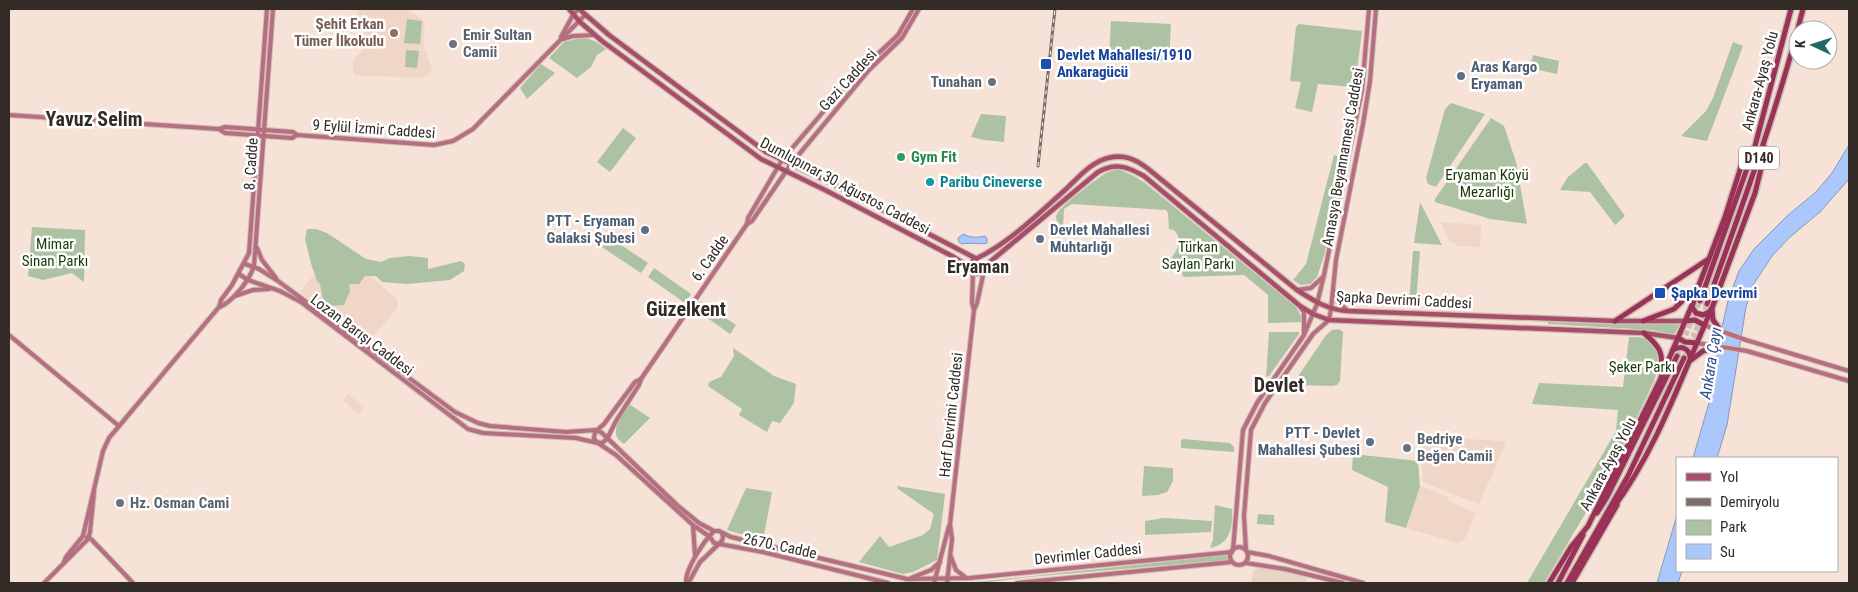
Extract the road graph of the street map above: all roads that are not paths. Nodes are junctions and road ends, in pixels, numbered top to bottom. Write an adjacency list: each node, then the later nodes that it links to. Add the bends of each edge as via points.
1 (267, 9): 21 (main road, 8. Cadde)
2 (273, 9): 22 (main road, 8. Cadde)
3 (569, 9): 11 (main road, Dumlupınar 30 Ağustos Caddesi)
4 (579, 9): 11 (main road, 9 Eylül İzmir Caddesi); 12 (main road, Dumlupınar 30 Ağustos Caddesi)
5 (914, 9): 14 (main road, Gazi Caddesi)
6 (919, 9): 14 (main road, Gazi Caddesi)
7 (1369, 9): 42 (main road, Amasya Beyannamesi Caddesi, via 1360,98)
8 (1376, 9): 48 (main road, Amasya Beyannamesi Caddesi, via 1370,81)
9 (1791, 9): 26 (highway, Ankara-Ayaş Yolu / D140)
10 (1802, 9): 54 (highway, Ankara-Ayaş Yolu / D140, via 1764,142 1764,157 1754,193)
11 (573, 15): 13 (main road, Dumlupınar 30 Ağustos Caddesi); 16 (main road, 9 Eylül İzmir Caddesi)
12 (585, 16): 13 (main road, 9 Eylül İzmir Caddesi); 27 (main road, Dumlupınar 30 Ağustos Caddesi, via 766,152)
13 (580, 22): 15 (main road, Dumlupınar 30 Ağustos Caddesi); 16 (main road, 9 Eylül İzmir Caddesi)
14 (908, 26): 17 (main road, Gazi Caddesi); 18 (main road, Gazi Caddesi, via 898,43 868,70)
15 (595, 35): 16 (main road, via 573,36); 29 (main road, Dumlupınar 30 Ağustos Caddesi, via 761,159)
16 (559, 41): 24 (main road, 9 Eylül İzmir Caddesi, via 473,129 448,142 434,145)
17 (848, 82): 18 (main road); 27 (main road, Gazi Caddesi)
18 (854, 88): 28 (main road, Gazi Caddesi)
19 (9, 115): 20 (main road, 9 Eylül İzmir Caddesi)
20 (219, 129): 21 (main road, 9 Eylül İzmir Caddesi, via 225,126); 23 (main road, 9 Eylül İzmir Caddesi, via 225,133)
21 (259, 129): 22 (main road, 9 Eylül İzmir Caddesi); 23 (main road, 8. Cadde)
22 (265, 130): 24 (main road, 9 Eylül İzmir Caddesi); 25 (main road, 8. Cadde)
23 (259, 135): 25 (main road, 9 Eylül İzmir Caddesi); 37 (main road, 8. Cadde, via 251,244)
24 (297, 135): 25 (main road, 9 Eylül İzmir Caddesi, via 292,138)
25 (264, 136): 34 (main road, 8. Cadde)
26 (1755, 146): 36 (highway, via 1745,154); 50 (highway, Ankara-Ayaş Yolu / D140)
27 (782, 160): 28 (main road, Dumlupınar 30 Ağustos Caddesi); 29 (main road, 6. Cadde)
28 (791, 164): 30 (main road, 6. Cadde); 35 (main road, Dumlupınar 30 Ağustos Caddesi)
29 (778, 168): 30 (main road, Dumlupınar 30 Ağustos Caddesi); 33 (main road, 6. Cadde)
30 (787, 172): 33 (main road, 6. Cadde); 40 (main road, Dumlupınar 30 Ağustos Caddesi, via 952,256)
31 (1041, 211): 32 (main road); 35 (main road, Şapka Devrimi Caddesi, via 999,246); 47 (main road, Şapka Devrimi Caddesi, via 1092,165 1109,158 1131,158 1148,168)
32 (1046, 217): 39 (main road, Şapka Devrimi Caddesi); 53 (main road, Şapka Devrimi Caddesi, via 1098,172 1113,166 1125,166 1144,176)
33 (747, 224): 79 (main road, 6. Cadde)
34 (256, 243): 38 (main road, 8. Cadde); 44 (main road, via 262,260)
35 (977, 259): 39 (main road, via 984,261); 40 (main road, via 972,262)
36 (1708, 260): 45 (highway); 63 (highway)
37 (245, 264): 38 (main road, Lozan Barışı Caddesi); 41 (main road, 8. Cadde)
38 (254, 266): 43 (main road, 8. Cadde); 44 (main road, Lozan Barışı Caddesi)
39 (985, 269): 40 (main road, via 979,273); 57 (main road, Harf Devrimi Caddesi)
40 (972, 270): 57 (main road, Harf Devrimi Caddesi)
41 (239, 274): 43 (main road, Lozan Barışı Caddesi); 55 (main road, 8. Cadde, via 221,300)
42 (1324, 275): 47 (main road, via 1311,288); 51 (main road, Amasya Beyannamesi Caddesi)
43 (248, 280): 46 (main road, Lozan Barışı Caddesi); 49 (main road, 8. Cadde)
44 (278, 281): 82 (main road, Lozan Barışı Caddesi, via 455,412)
45 (1699, 285): 52 (highway); 64 (highway, via 1674,309)
46 (275, 289): 49 (main road, via 252,290); 85 (main road, Lozan Barışı Caddesi, via 301,302)
47 (1297, 290): 51 (main road, Şapka Devrimi Caddesi)
48 (1333, 290): 56 (main road, Amasya Beyannamesi Caddesi); 58 (main road, via 1340,305)
49 (231, 299): 55 (main road, 8. Cadde)
50 (1700, 301)
51 (1317, 304): 56 (main road, Şapka Devrimi Caddesi); 59 (main road, Amasya Beyannamesi Caddesi)
52 (1692, 304): 54 (highway, via 1700,315 1707,314); 62 (highway)
53 (1300, 306): 59 (main road, Şapka Devrimi Caddesi); 70 (main road, via 1304,312)
54 (1710, 306): 65 (highway, Ankara-Ayaş Yolu); 67 (highway, via 1713,320)
55 (220, 307): 84 (main road, 8. Cadde)
56 (1331, 309): 58 (main road, Şapka Devrimi Caddesi); 61 (main road, Amasya Beyannamesi Caddesi)
57 (974, 310): 94 (main road, Harf Devrimi Caddesi)
58 (1348, 312): 60 (main road, Şapka Devrimi Caddesi)
59 (1313, 314): 61 (main road, Şapka Devrimi Caddesi); 70 (main road, Amasya Beyannamesi Caddesi)
60 (1538, 318): 63 (main road, Şapka Devrimi Caddesi); 66 (main road)
61 (1328, 320): 66 (main road, Şapka Devrimi Caddesi); 90 (main road, via 1313,334 1265,403)
62 (1686, 320): 64 (main road, Şapka Devrimi Caddesi); 65 (highway); 71 (highway)
63 (1615, 321): 64 (main road, Şapka Devrimi Caddesi)
64 (1644, 321)
65 (1704, 325): 67 (main road); 72 (highway, Ankara-Ayaş Yolu)
66 (1538, 328): 68 (main road, Şapka Devrimi Caddesi)
67 (1721, 331): 78 (main road)
68 (1644, 333): 71 (main road, Şapka Devrimi Caddesi); 80 (highway, via 1655,342 1662,356)
69 (9, 335): 84 (main road)
70 (1304, 336): 89 (main road, Amasya Beyannamesi Caddesi, via 1252,412)
71 (1678, 338): 72 (highway); 74 (highway)
72 (1697, 343): 73 (main road); 77 (highway, Ankara-Ayaş Yolu)
73 (1717, 347): 77 (highway); 81 (main road, via 1747,351)
74 (1673, 350): 77 (highway, via 1685,349); 80 (highway)
75 (1677, 356): 96 (highway, Ankara-Ayaş Yolu, via 1607,497)
76 (1684, 358): 97 (highway, Ankara-Ayaş Yolu, via 1628,476)
77 (1690, 360): 93 (highway, Ankara-Ayaş Yolu, via 1647,453)
78 (1849, 371)
79 (641, 379): 86 (main road, 6. Cadde, via 635,382); 88 (main road, 6. Cadde)
80 (1660, 380): 96 (highway)
81 (1849, 381)
82 (469, 419): 83 (main road, Lozan Barışı Caddesi); 85 (main road)
83 (478, 423): 86 (main road, Lozan Barışı Caddesi, via 566,432); 87 (main road)
84 (119, 426): 92 (main road, 8. Cadde, via 103,451)
85 (465, 427): 87 (main road, Lozan Barışı Caddesi)
86 (596, 430): 88 (main road); 91 (main road, via 594,438)
87 (474, 431): 91 (main road, Lozan Barışı Caddesi, via 576,438)
88 (607, 436): 91 (main road, via 604,443); 98 (main road, via 677,505)
89 (1241, 439): 90 (main road); 104 (main road, Amasya Beyannamesi Caddesi)
90 (1249, 440): 105 (main road, via 1244,516)
91 (598, 443): 95 (main road, Lozan Barışı Caddesi, via 616,455)
92 (94, 492): 100 (main road); 102 (main road)
93 (1624, 494): 97 (highway); 125 (highway)
94 (950, 524): 106 (main road, Harf Devrimi Caddesi); 108 (main road, Harf Devrimi Caddesi)
95 (693, 525): 101 (main road, Lozan Barışı Caddesi); 107 (main road)
96 (1588, 526): 122 (highway); 123 (highway, Ankara-Ayaş Yolu)
97 (1599, 526): 124 (highway, Ankara-Ayaş Yolu)
98 (714, 531): 99 (main road); 101 (main road)
99 (722, 533): 103 (main road, via 723,539); 113 (main road, 2670. Cadde, via 747,542)
100 (83, 536): 102 (main road); 109 (main road)
101 (710, 537): 103 (main road); 107 (main road)
102 (89, 538): 109 (main road); 117 (main road)
103 (718, 544): 107 (main road, via 686,583 685,578); 118 (main road, 2670. Cadde)
104 (1232, 551): 105 (main road, via 1241,548); 110 (main road); 112 (main road, Devrimler Caddesi)
105 (1247, 551): 111 (main road); 121 (main road)
106 (950, 553): 112 (main road, via 956,570); 115 (main road, Harf Devrimi Caddesi)
107 (695, 558)
108 (941, 560): 113 (main road, via 931,570); 114 (main road, Harf Devrimi Caddesi)
109 (64, 562): 116 (main road)
110 (1232, 562): 111 (main road, via 1239,565); 119 (main road, Devrimler Caddesi)
111 (1246, 562): 120 (main road)
112 (966, 578): 115 (main road, Devrimler Caddesi)
113 (907, 579): 114 (main road, 2670. Cadde)
114 (934, 581): 115 (main road, 2670. Cadde)
115 (948, 581)
116 (44, 583)
117 (133, 583)
118 (888, 583)
119 (1017, 583)
120 (1343, 583)
121 (1363, 583)
122 (1550, 583)
123 (1558, 583)
124 (1567, 583)
125 (1572, 583)

